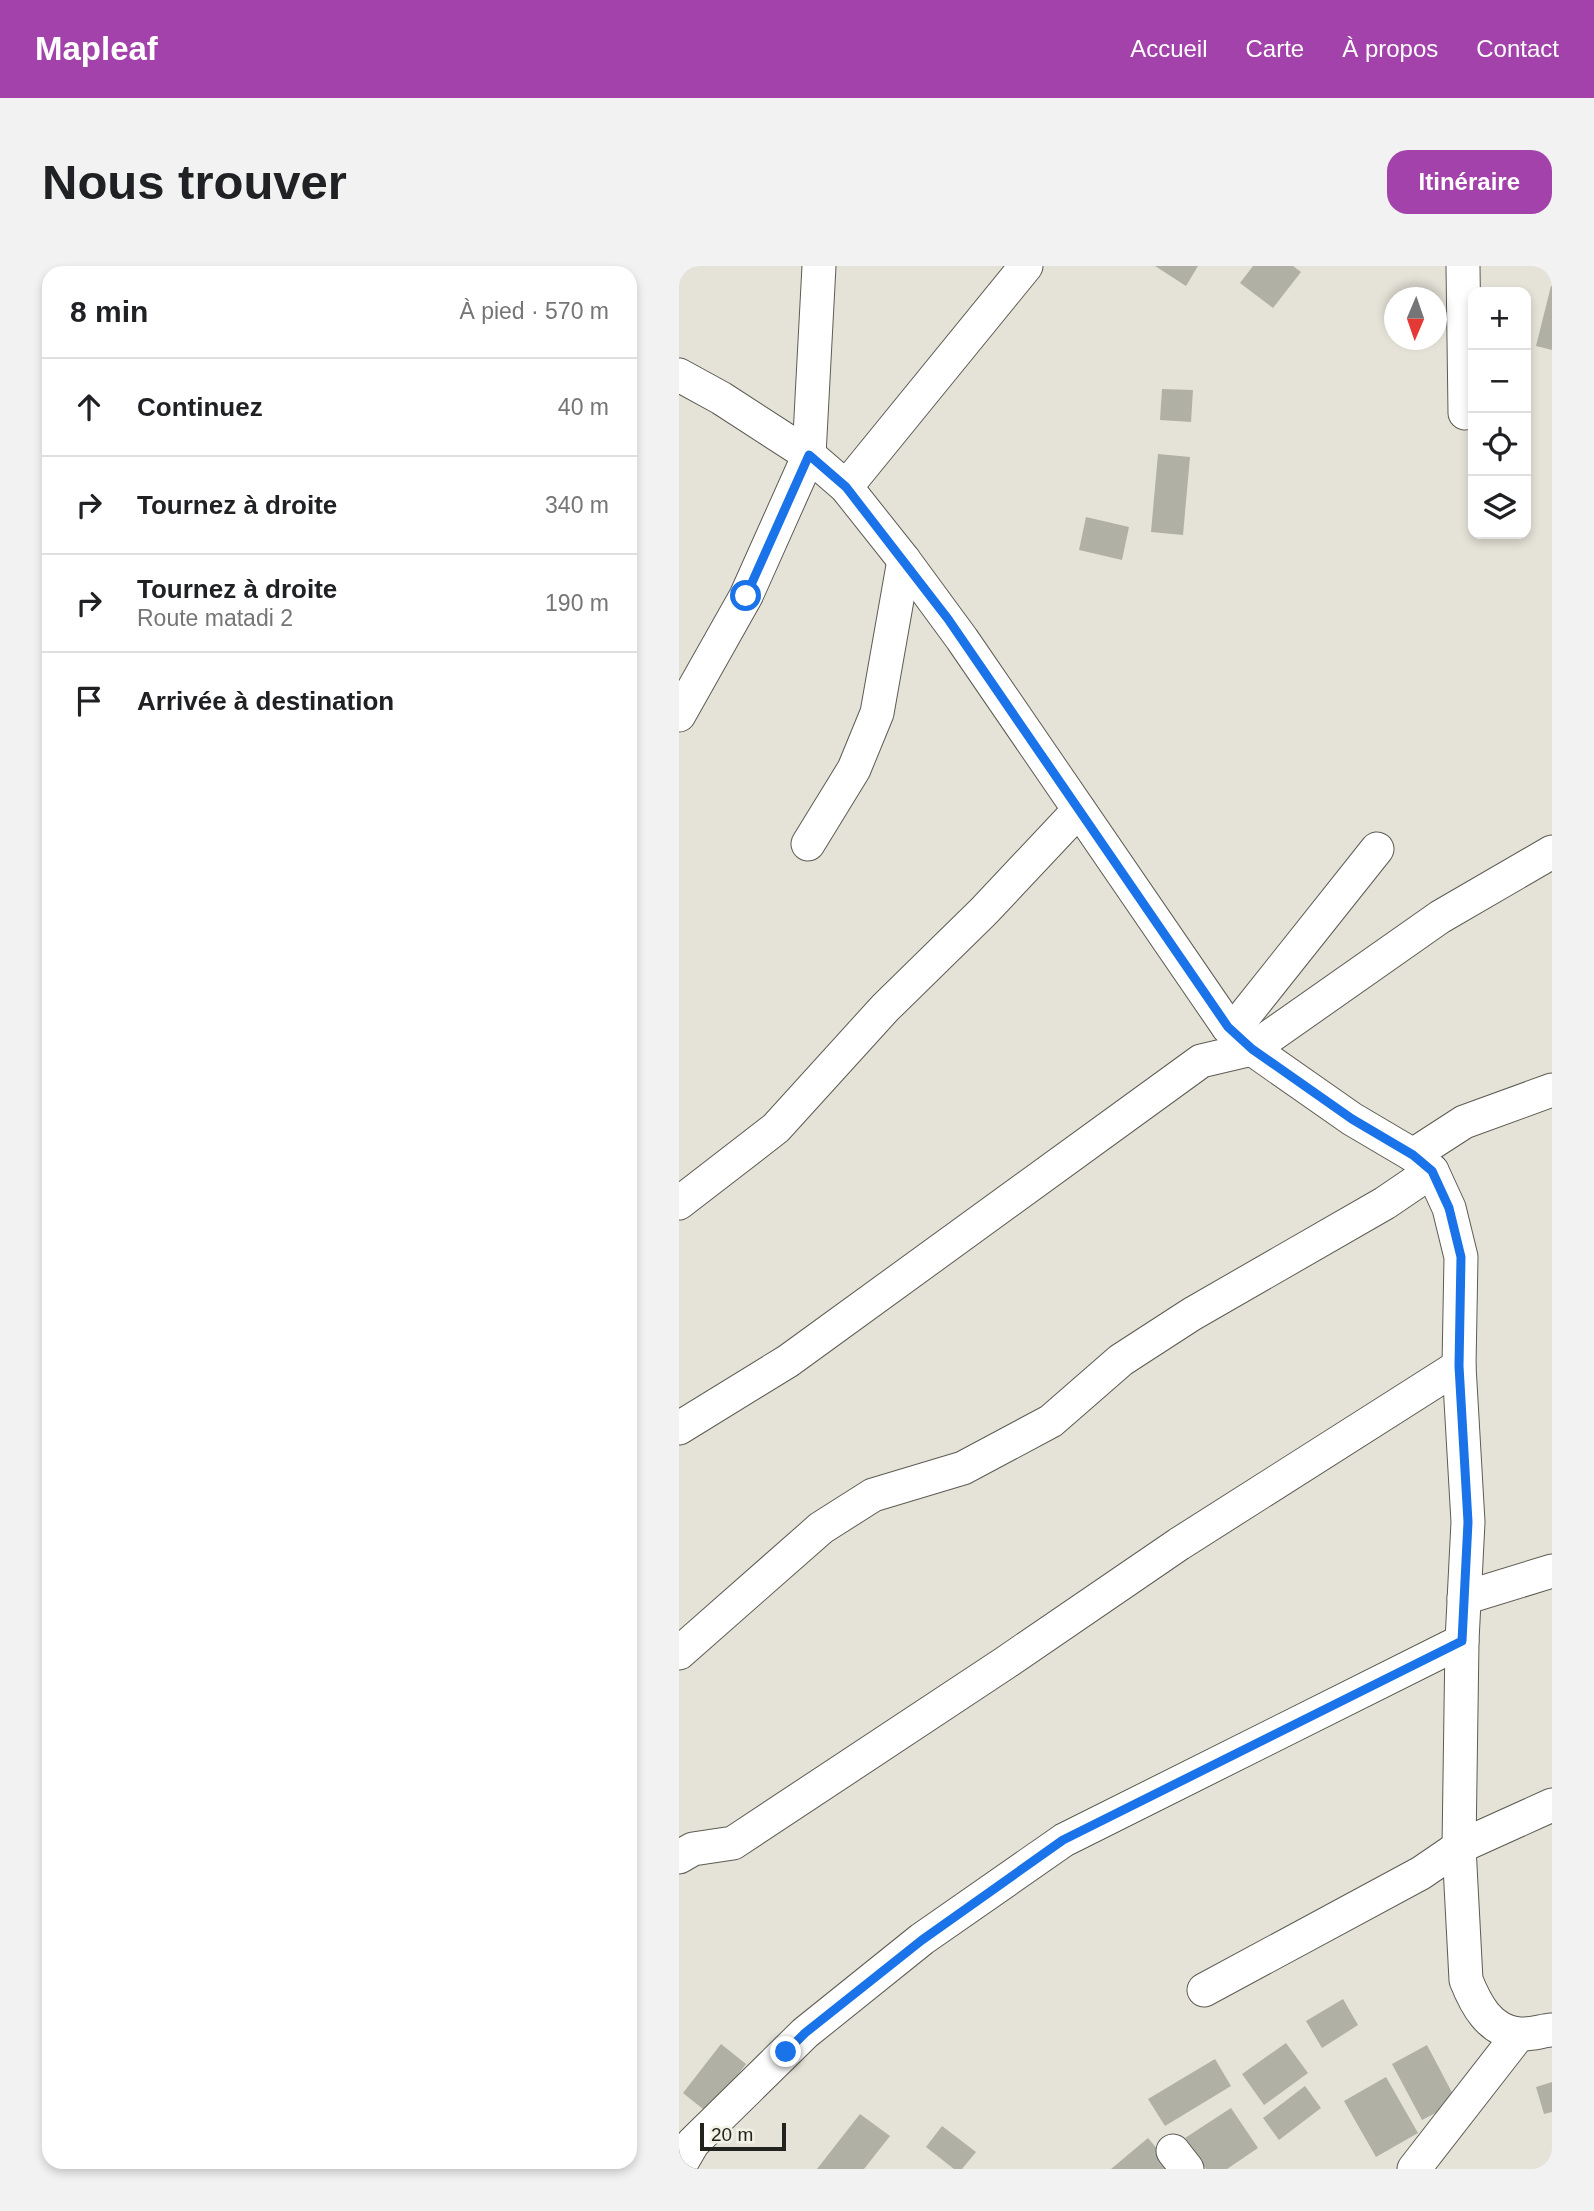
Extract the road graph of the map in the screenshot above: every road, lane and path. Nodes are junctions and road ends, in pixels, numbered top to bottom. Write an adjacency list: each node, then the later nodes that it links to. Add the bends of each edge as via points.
1 (819, 266): 6 (street)
2 (1026, 266): 7 (street)
3 (1463, 266): 5 (street)
4 (679, 375): 6 (street)
5 (1465, 413)
6 (809, 455): 7 (street); 9 (street, via 746,596)
7 (846, 487): 8 (street)
8 (904, 560): 10 (street); 11 (street, via 877,713 854,769)
9 (679, 715)
10 (1079, 810): 14 (street); 18 (street, via 885,1008 776,1128)
11 (808, 844)
12 (1377, 849): 14 (street, via 1241,1020)
13 (1552, 852): 15 (street, via 1440,917)
14 (1228, 1027): 15 (street)
15 (1252, 1049): 17 (street); 20 (street, via 1201,1061 787,1361)
16 (1552, 1090): 17 (street, via 1464,1122)
17 (1423, 1163): 19 (street, via 1449,1208 1461,1257); 24 (street, via 1385,1203 1121,1360 1051,1421 963,1468 873,1495 821,1528)
18 (679, 1203)
19 (1459, 1366): 22 (street, via 1468,1522); 27 (street, via 1179,1544 733,1843 693,1849)
20 (679, 1428)
21 (1552, 1571): 22 (street)
22 (1464, 1598): 23 (street)
23 (1462, 1641): 26 (street); 31 (street, via 1063,1840 922,1940 805,2033 693,2143)
24 (679, 1653)
25 (1552, 1805): 26 (street)
26 (1459, 1847): 28 (street, via 1421,1873); 30 (street, via 1466,1980 1496,2028)
27 (679, 1857)
28 (1205, 1990)
29 (1552, 2030): 30 (street)
30 (1520, 2034): 32 (street)
31 (679, 2167)
32 (1415, 2169)

